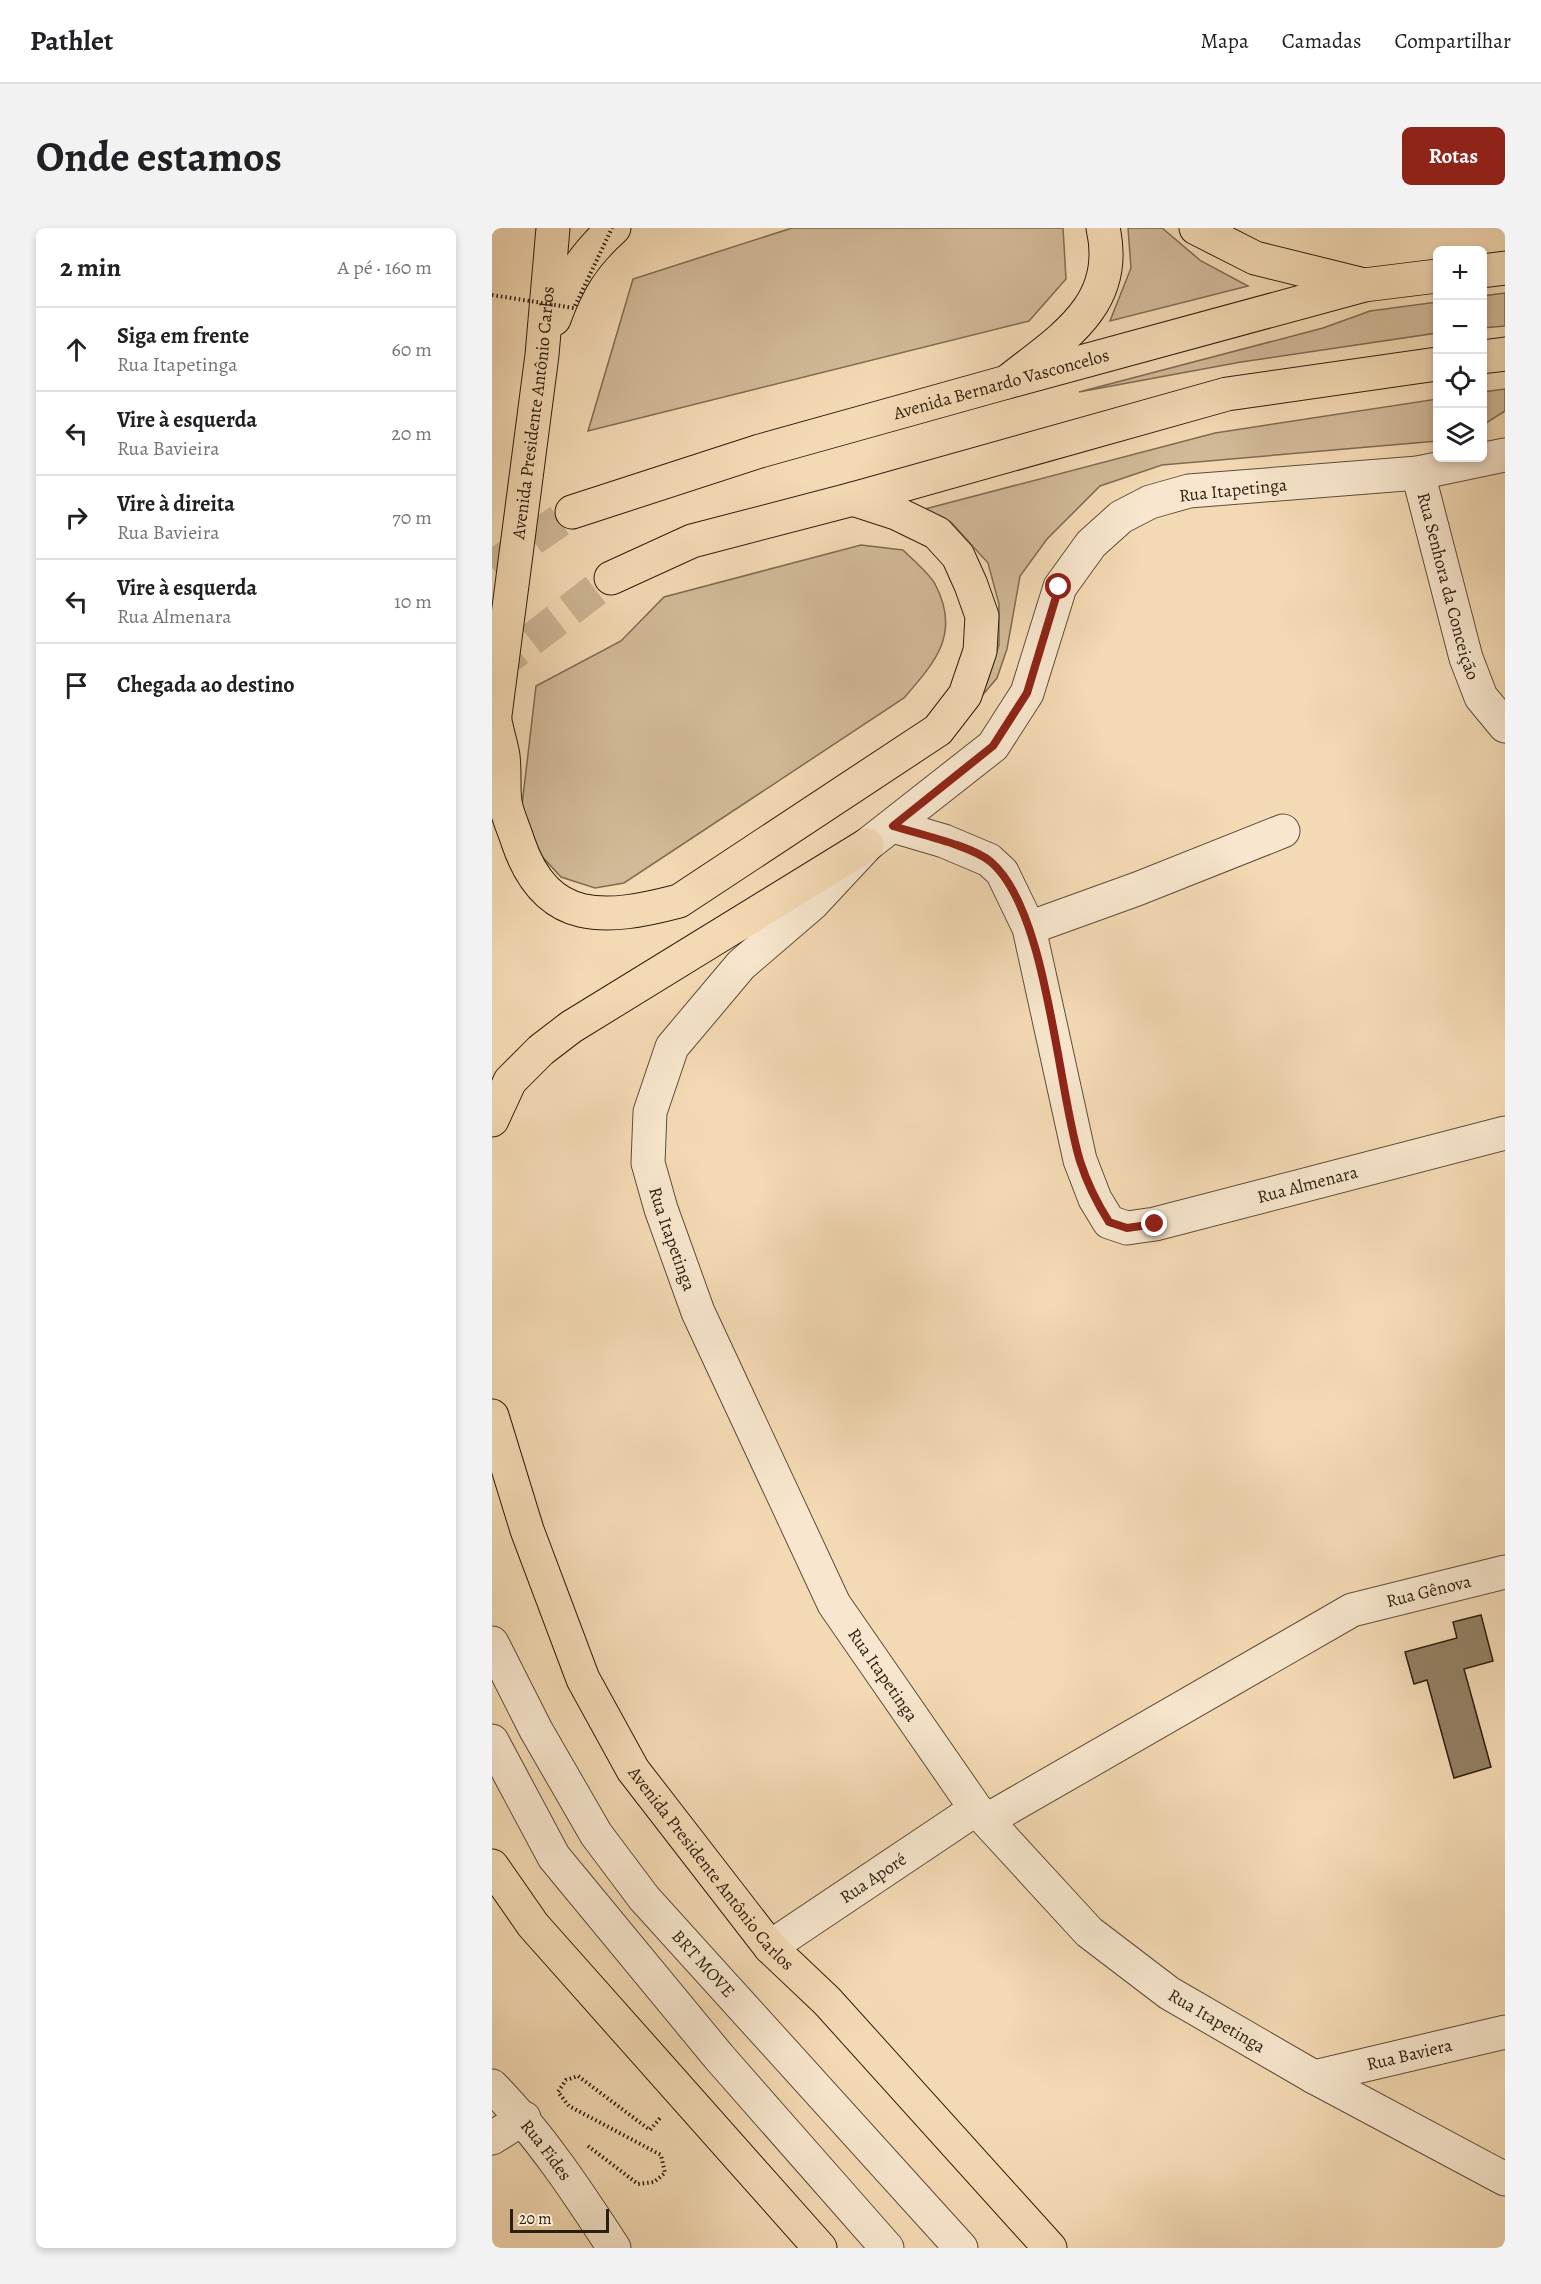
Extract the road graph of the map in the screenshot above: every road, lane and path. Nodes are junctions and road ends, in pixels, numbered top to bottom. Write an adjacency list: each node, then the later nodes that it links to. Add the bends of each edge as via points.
1 (553, 228): 11 (main road, Avenida Presidente Antônio Carlos)
2 (613, 228): 9 (path, bridge, via 574,308); 11 (main road, via 587,252 564,291)
3 (1103, 228): 14 (main road, via 1107,264 1101,292 1073,329)
4 (1196, 228): 8 (main road, via 1255,258)
5 (1505, 268): 6 (main road)
6 (1487, 270)
7 (1433, 276): 8 (main road, Avenida Bernardo Vasconcelos)
8 (1364, 285): 14 (main road, Avenida Bernardo Vasconcelos)
9 (492, 296)
10 (1505, 354): 12 (main road)
11 (542, 355): 21 (main road, Avenida Presidente Antônio Carlos)
12 (1487, 356)
13 (1433, 365): 17 (main road, via 1227,394)
14 (1007, 382): 18 (main road, Avenida Bernardo Vasconcelos, via 760,451)
15 (1505, 455): 16 (street, Rua Itapetinga)
16 (1418, 473): 20 (street, Rua Senhora da Conceição, via 1466,658 1481,697); 23 (street, Rua Itapetinga, via 1189,491 1150,502 1121,517 1091,544 1059,587 1027,693 993,746)
17 (853, 499): 19 (main road, via 692,542); 21 (main road, via 896,513 937,533 958,556 982,616 980,651 965,695 938,730 679,901 602,915 570,908 549,894 523,857 505,804 503,756)
18 (572, 512)
19 (611, 578)
20 (1505, 726)
21 (493, 729)
22 (1282, 831): 24 (street)
23 (880, 836): 24 (street, via 944,841 989,860 1002,872); 25 (main road, via 571,1028 541,1050 510,1081); 31 (street, Rua Itapetinga, via 812,904 741,965 672,1047 650,1112 648,1163 698,1312 834,1604)
24 (1029, 928): 26 (street, Rua Almenara, via 1080,1160 1109,1222 1127,1228 1155,1224)
25 (492, 1120)
26 (1505, 1133)
27 (492, 1416): 33 (main road, Avenida Presidente Antônio Carlos, via 527,1530 583,1679 633,1770)
28 (1505, 1572): 31 (street, Rua Gênova, via 1352,1610)
29 (492, 1643): 45 (street, BRT MOVE, via 596,1834 644,1898)
30 (492, 1741): 44 (street, via 554,1857 719,2057)
31 (981, 1815): 33 (street, Rua Aporé); 35 (street, Rua Itapetinga, via 1089,1932 1169,1993)
32 (492, 1866): 37 (main road, via 533,1925)
33 (770, 1947): 46 (main road, Avenida Presidente Antônio Carlos, via 827,2001)
34 (1505, 2032): 35 (street, Rua Baviera)
35 (1314, 2077): 41 (street, Rua Itapetinga)
36 (492, 2086): 38 (street, Rua Fides)
37 (682, 2094): 40 (path, via 650,2130 578,2076 566,2080 558,2092 569,2106 661,2155 665,2173 654,2182 638,2184); 43 (main road)
38 (524, 2118): 39 (street); 42 (street, Rua Fides)
39 (492, 2138)
40 (584, 2143)
41 (1505, 2179)
42 (614, 2248)
43 (819, 2248)
44 (887, 2248)
45 (961, 2248)
46 (1050, 2248)

